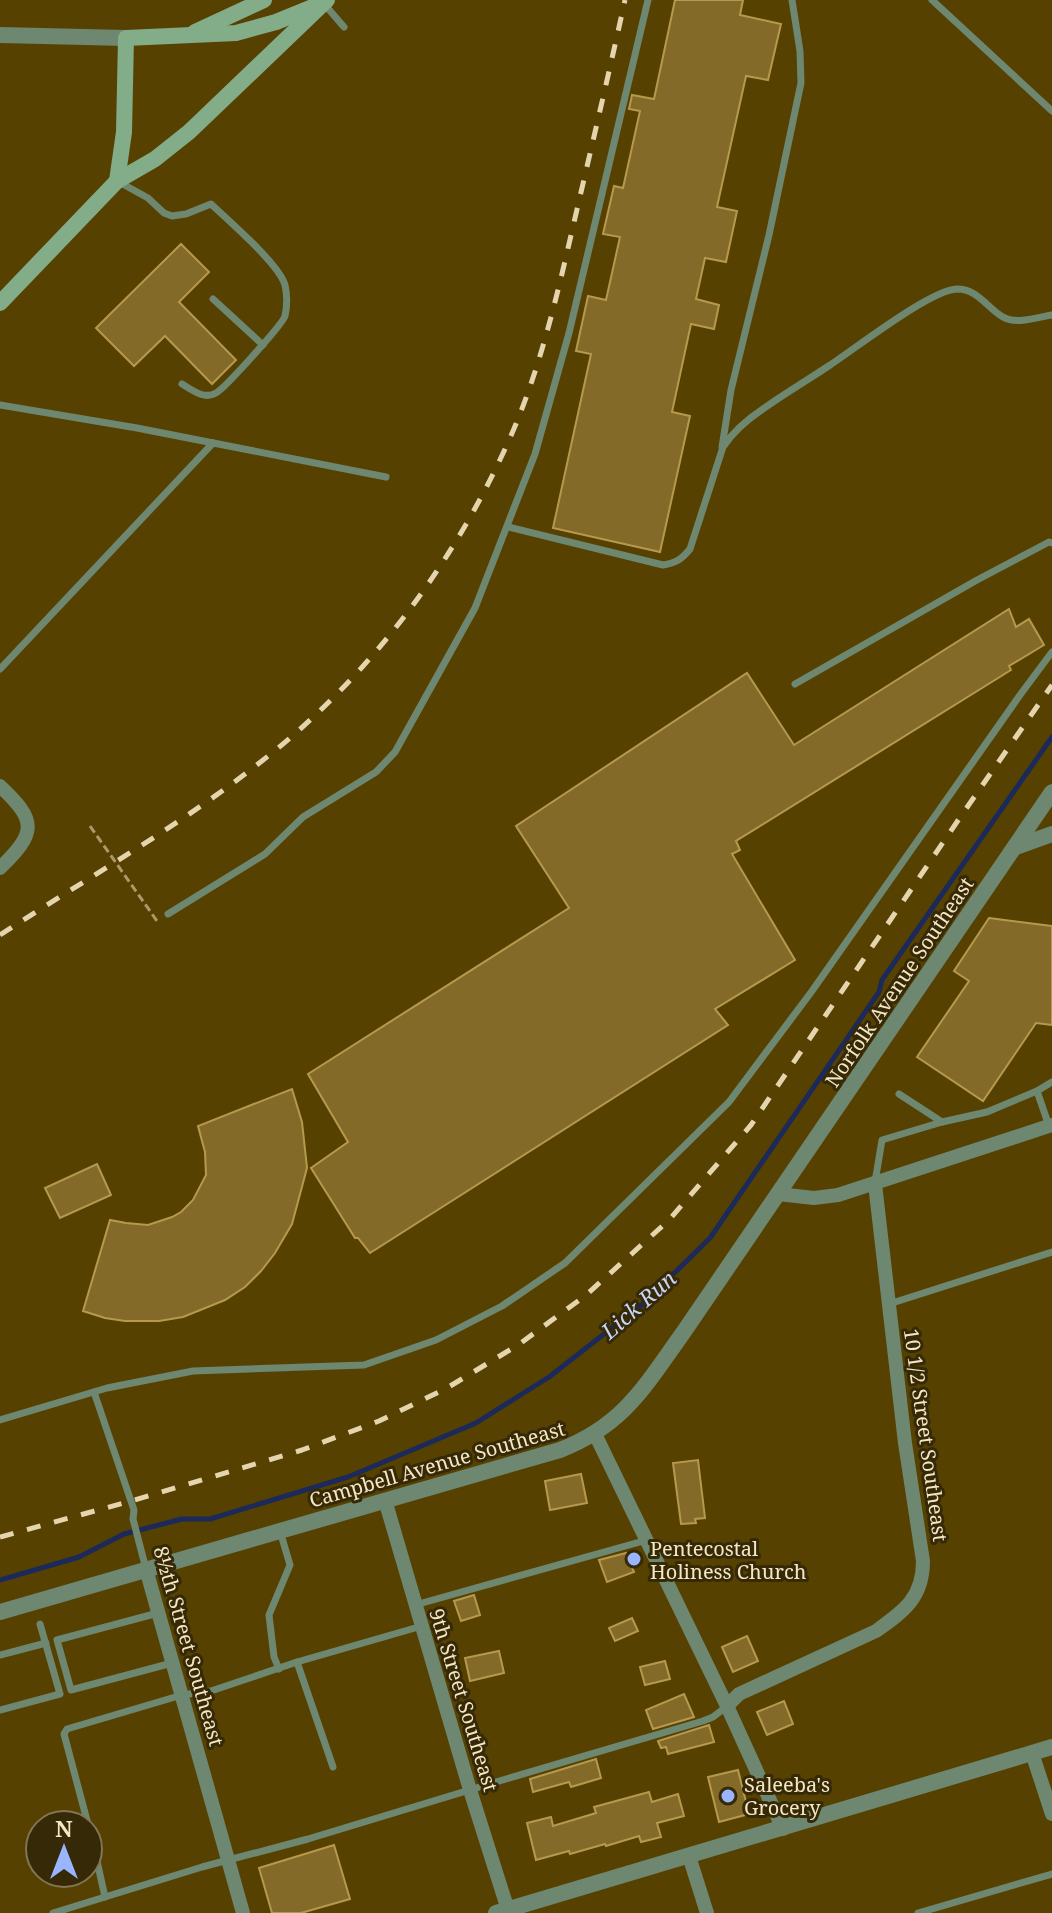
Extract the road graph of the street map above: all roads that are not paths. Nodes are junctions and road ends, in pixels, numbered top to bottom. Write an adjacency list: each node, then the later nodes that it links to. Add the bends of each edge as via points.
1 (264, 0): 7 (main road)
2 (648, 0): 21 (lane, via 569,333)
3 (792, 0): 19 (lane, via 801,83)
4 (932, 0): 10 (lane)
5 (324, 1): 6 (lane); 7 (main road, via 236,33); 11 (main road, via 189,132)
6 (344, 27)
7 (190, 34): 9 (main road)
8 (0, 35): 9 (street)
9 (126, 38): 11 (main road)
10 (1052, 111)
11 (117, 181): 13 (main road); 15 (lane, via 172,216 211,204 276,269 286,290 285,318)
12 (213, 299): 15 (lane)
13 (0, 303)
14 (1052, 315): 19 (lane, via 1013,320 976,294 954,289 942,293 761,410 731,436)
15 (263, 345): 16 (lane, via 215,394 204,396)
16 (182, 384)
17 (0, 405): 18 (lane)
18 (213, 443): 20 (lane); 24 (lane)
19 (721, 453): 21 (lane, via 690,549 673,564)
20 (386, 477)
21 (508, 527): 31 (lane, via 475,608 395,752 376,772 303,817 265,854)
22 (1052, 543): 25 (lane)
23 (1052, 652): 41 (lane, via 729,1102 565,1263 502,1306 436,1340 364,1365 193,1371)
24 (0, 669)
25 (795, 684)
26 (0, 786): 30 (street, via 21,806 28,830 19,850)
27 (1052, 792): 29 (street, Norfolk Avenue Southeast)
28 (1052, 834): 29 (street)
29 (1016, 847): 38 (street, Norfolk Avenue Southeast)
30 (0, 868)
31 (168, 914)
32 (1052, 1082): 33 (lane)
33 (1037, 1091): 35 (lane, via 987,1112); 36 (lane)
34 (899, 1094): 35 (lane)
35 (942, 1122): 37 (lane, via 882,1140)
36 (1050, 1126): 37 (street)
37 (875, 1184): 38 (street, via 814,1198); 40 (street, 10 1/2 Street Southeast)
38 (778, 1194): 43 (street, Campbell Avenue Southeast, via 633,1401)
39 (1052, 1252): 40 (lane)
40 (889, 1304): 59 (street, 10 1/2 Street Southeast, via 923,1561 919,1590 876,1631 739,1694)
41 (94, 1392): 42 (lane); 47 (lane, 8½th Street Southeast, via 134,1510)
42 (0, 1420)
43 (595, 1434): 44 (street, Campbell Avenue Southeast, via 560,1450); 46 (street)
44 (385, 1500): 45 (street, Campbell Avenue Southeast); 48 (street, 9th Street Southeast)
45 (280, 1531): 47 (street, Campbell Avenue Southeast); 57 (lane, via 290,1565 269,1615)
46 (647, 1540): 48 (lane); 59 (street)
47 (146, 1569): 49 (street, Campbell Avenue Southeast); 50 (street, 8½th Street Southeast)
48 (415, 1605): 52 (street, 9th Street Southeast)
49 (0, 1612)
50 (158, 1613): 56 (street, 8½th Street Southeast); 56 (lane, via 57,1640 71,1690)
51 (40, 1624): 53 (lane)
52 (422, 1626): 55 (lane); 64 (street, 9th Street Southeast)
53 (46, 1643): 54 (lane); 60 (lane, via 60,1694)
54 (0, 1655)
55 (297, 1662): 57 (lane); 63 (lane)
56 (172, 1663): 58 (street, 8½th Street Southeast)
57 (279, 1669): 58 (lane)
58 (182, 1695): 68 (street, 8½th Street Southeast); 70 (lane, via 64,1734)
59 (727, 1706): 64 (lane, via 703,1721); 66 (street)
60 (0, 1710)
61 (1052, 1747): 62 (street)
62 (1032, 1753): 65 (street); 66 (street)
63 (333, 1767)
64 (470, 1790): 68 (lane); 71 (street, 9th Street Southeast)
65 (1052, 1814)
66 (783, 1829): 67 (street)
67 (689, 1856): 71 (street); 74 (street)
68 (229, 1860): 70 (lane); 73 (street, 8½th Street Southeast)
69 (1052, 1874): 75 (lane)
70 (105, 1897): 72 (lane)
71 (502, 1911)
72 (53, 1913)
73 (243, 1913)
74 (707, 1913)
75 (918, 1913)

